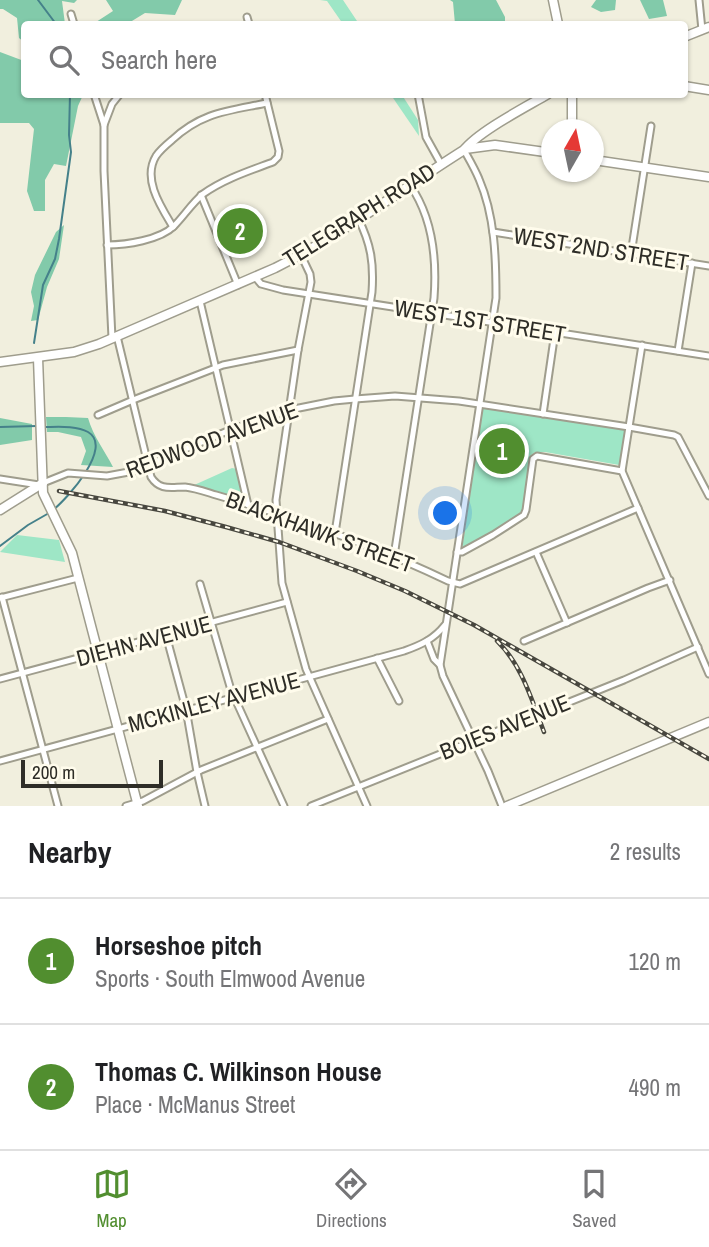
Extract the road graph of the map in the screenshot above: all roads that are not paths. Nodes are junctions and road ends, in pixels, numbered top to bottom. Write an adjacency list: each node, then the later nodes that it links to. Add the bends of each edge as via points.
1 (552, 0): 5 (street)
2 (699, 0): 6 (street)
3 (71, 14): 4 (street)
4 (73, 21)
5 (557, 21)
6 (705, 29): 7 (street)
7 (688, 35)
8 (688, 87): 9 (street)
9 (709, 90)
10 (95, 98): 18 (street)
11 (117, 98): 18 (street)
12 (266, 98): 16 (street)
13 (419, 98): 25 (street, via 426,137)
14 (541, 98): 20 (street, TELEGRAPH ROAD)
15 (572, 98): 17 (street)
16 (267, 103): 29 (street, via 278,157); 31 (street, via 201,118 160,151 152,169 153,183)
17 (573, 119)
18 (104, 125): 33 (street)
19 (651, 125): 26 (street)
20 (488, 130): 21 (street); 22 (street, TELEGRAPH ROAD)
21 (495, 145): 22 (street); 23 (street)
22 (464, 149): 25 (street, TELEGRAPH ROAD); 32 (street, via 482,188)
23 (541, 152)
24 (604, 162): 26 (street)
25 (441, 164): 28 (street, TELEGRAPH ROAD)
26 (644, 167): 27 (street); 34 (street)
27 (709, 177)
28 (410, 184): 30 (street, TELEGRAPH ROAD); 43 (street, via 425,212 434,253)
29 (201, 195): 31 (street); 39 (street)
30 (358, 218): 35 (street, TELEGRAPH ROAD); 42 (street, via 373,261)
31 (173, 228): 33 (street, via 142,241)
32 (493, 232): 34 (street, WEST 2ND STREET); 44 (street, via 496,298)
33 (107, 245): 46 (street)
34 (631, 254): 36 (street, WEST 2ND STREET)
35 (301, 255): 38 (street, TELEGRAPH ROAD); 40 (street, via 310,274)
36 (692, 263): 37 (street, WEST 2ND STREET); 49 (street)
37 (709, 266)
38 (255, 277): 39 (street, TELEGRAPH ROAD); 40 (street, WEST 1ST STREET, via 261,284)
39 (238, 285): 41 (street, TELEGRAPH ROAD)
40 (308, 293): 42 (street, WEST 1ST STREET); 48 (street)
41 (200, 301): 46 (street, TELEGRAPH ROAD); 53 (street)
42 (370, 303): 43 (street, WEST 1ST STREET); 55 (street)
43 (431, 313): 44 (street, WEST 1ST STREET); 54 (street)
44 (492, 323): 45 (street, WEST 1ST STREET); 57 (street)
45 (555, 332): 47 (street, WEST 1ST STREET); 59 (street)
46 (115, 337): 51 (street, TELEGRAPH ROAD, via 74,352); 56 (street)
47 (642, 345): 49 (street, WEST 1ST STREET); 61 (street)
48 (299, 350): 53 (street); 58 (street)
49 (678, 351): 50 (street, WEST 1ST STREET)
50 (709, 356)
51 (38, 358): 52 (street, TELEGRAPH ROAD); 66 (street)
52 (0, 362)
53 (217, 367): 56 (street); 62 (street)
54 (418, 397): 55 (street, REDWOOD AVENUE); 57 (street, REDWOOD AVENUE); 75 (street)
55 (355, 399): 58 (street, REDWOOD AVENUE); 72 (street)
56 (133, 400): 60 (street); 63 (street)
57 (480, 403): 59 (street, REDWOOD AVENUE); 73 (street)
58 (289, 410): 62 (street, REDWOOD AVENUE); 71 (street)
59 (543, 414): 61 (street, REDWOOD AVENUE)
60 (98, 415)
61 (629, 427): 64 (street); 67 (street, REDWOOD AVENUE, via 678,437)
62 (230, 430): 63 (street, REDWOOD AVENUE); 68 (street)
63 (148, 465): 66 (street, REDWOOD AVENUE, via 107,476 68,472); 68 (street, BLACKHAWK STREET, via 156,484 163,487 185,487)
64 (622, 471): 69 (street); 73 (street, via 539,456 533,459 524,514)
65 (0, 479): 66 (street)
66 (41, 484): 70 (street); 76 (street, via 72,553)
67 (708, 492)
68 (248, 505): 71 (street, BLACKHAWK STREET)
69 (638, 508): 74 (street); 77 (street)
70 (0, 510)
71 (276, 513): 72 (street, BLACKHAWK STREET); 81 (street)
72 (335, 533): 75 (street, BLACKHAWK STREET)
73 (457, 552): 78 (street)
74 (536, 552): 78 (street, via 460,584); 83 (street)
75 (394, 556): 78 (street, BLACKHAWK STREET)
76 (78, 578): 80 (street); 89 (street)
77 (670, 580): 83 (street); 88 (street)
78 (453, 582): 84 (street)
79 (200, 584): 82 (street)
80 (1, 597): 92 (street)
81 (287, 602): 82 (street, DIEHN AVENUE); 94 (street)
82 (212, 623): 85 (street, DIEHN AVENUE); 96 (street)
83 (568, 623): 87 (street)
84 (445, 625): 86 (street, MCKINLEY AVENUE); 91 (street)
85 (166, 635): 89 (street, DIEHN AVENUE); 98 (street)
86 (427, 641): 90 (street, MCKINLEY AVENUE); 91 (street)
87 (524, 641)
88 (698, 647): 93 (street); 102 (street, BOIES AVENUE)
89 (97, 653): 92 (street, DIEHN AVENUE); 101 (street)
90 (377, 658): 94 (street, MCKINLEY AVENUE); 97 (street)
91 (440, 665): 102 (street)
92 (23, 673): 95 (street, DIEHN AVENUE); 103 (street)
93 (709, 674)
94 (309, 676): 96 (street, MCKINLEY AVENUE); 99 (street)
95 (0, 679)
96 (234, 696): 98 (street, MCKINLEY AVENUE); 104 (street)
97 (398, 701)
98 (186, 709): 101 (street, MCKINLEY AVENUE); 106 (street)
99 (328, 719): 104 (street); 107 (street)
100 (709, 723): 115 (street)
101 (118, 728): 103 (street, MCKINLEY AVENUE); 108 (street)
102 (472, 740): 107 (street, BOIES AVENUE); 115 (street)
103 (44, 748): 105 (street, MCKINLEY AVENUE); 109 (street)
104 (257, 748): 106 (street); 112 (street)
105 (0, 761)
106 (197, 772): 108 (street); 111 (street)
107 (358, 787): 113 (street, BOIES AVENUE); 114 (street)
108 (138, 804): 110 (street)
109 (58, 806)
110 (126, 806)
111 (205, 806)
112 (284, 806)
113 (311, 806)
114 (367, 806)
115 (504, 806)

